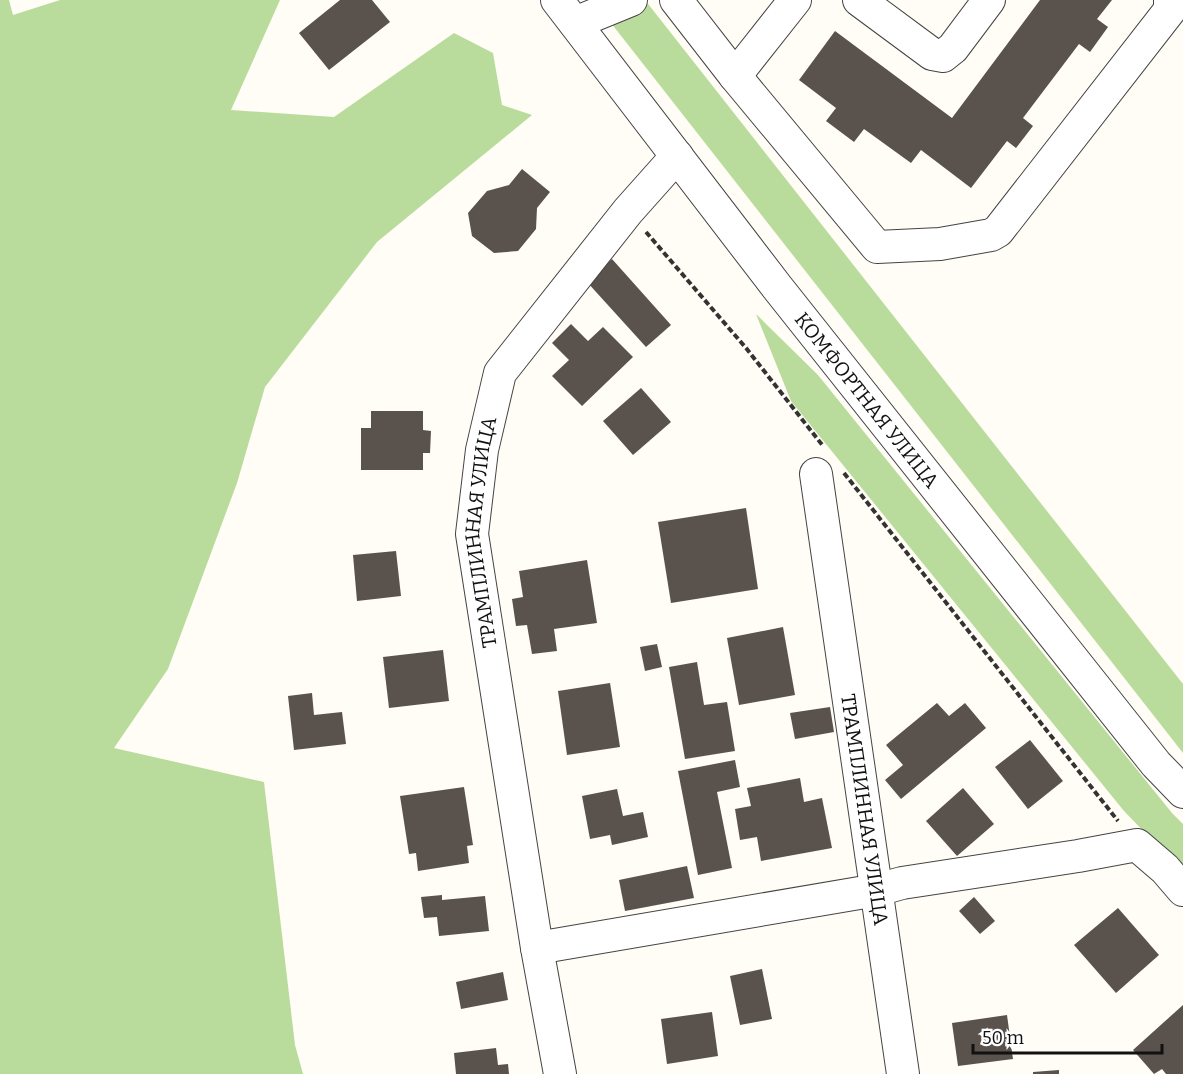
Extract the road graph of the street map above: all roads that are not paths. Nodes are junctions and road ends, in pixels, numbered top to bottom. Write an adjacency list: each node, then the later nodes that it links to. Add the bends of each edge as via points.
1 (631, 0): 7 (street)
2 (676, 0): 8 (street)
3 (795, 0): 8 (street)
4 (859, 0): 5 (street, via 932,54 943,56)
5 (989, 0)
6 (1170, 0): 8 (street, via 1170,10 998,231 940,244 877,247)
7 (566, 12): 9 (street, КОМФОРТНАЯ УЛИЦА)
8 (735, 76)
9 (677, 156): 11 (street, КОМФОРТНАЯ УЛИЦА, via 1144,750); 14 (street, ТРАМПЛИННАЯ УЛИЦА, via 628,211 500,373 482,450 472,534)
10 (828, 465): 12 (street, ТРАМПЛИННАЯ УЛИЦА)
11 (1183, 792)
12 (877, 890): 13 (street, via 1137,845); 14 (street); 16 (street, ТРАМПЛИННАЯ УЛИЦА)
13 (1183, 891)
14 (537, 948): 15 (street, ТРАМПЛИННАЯ УЛИЦА)
15 (560, 1074)
16 (903, 1074)

